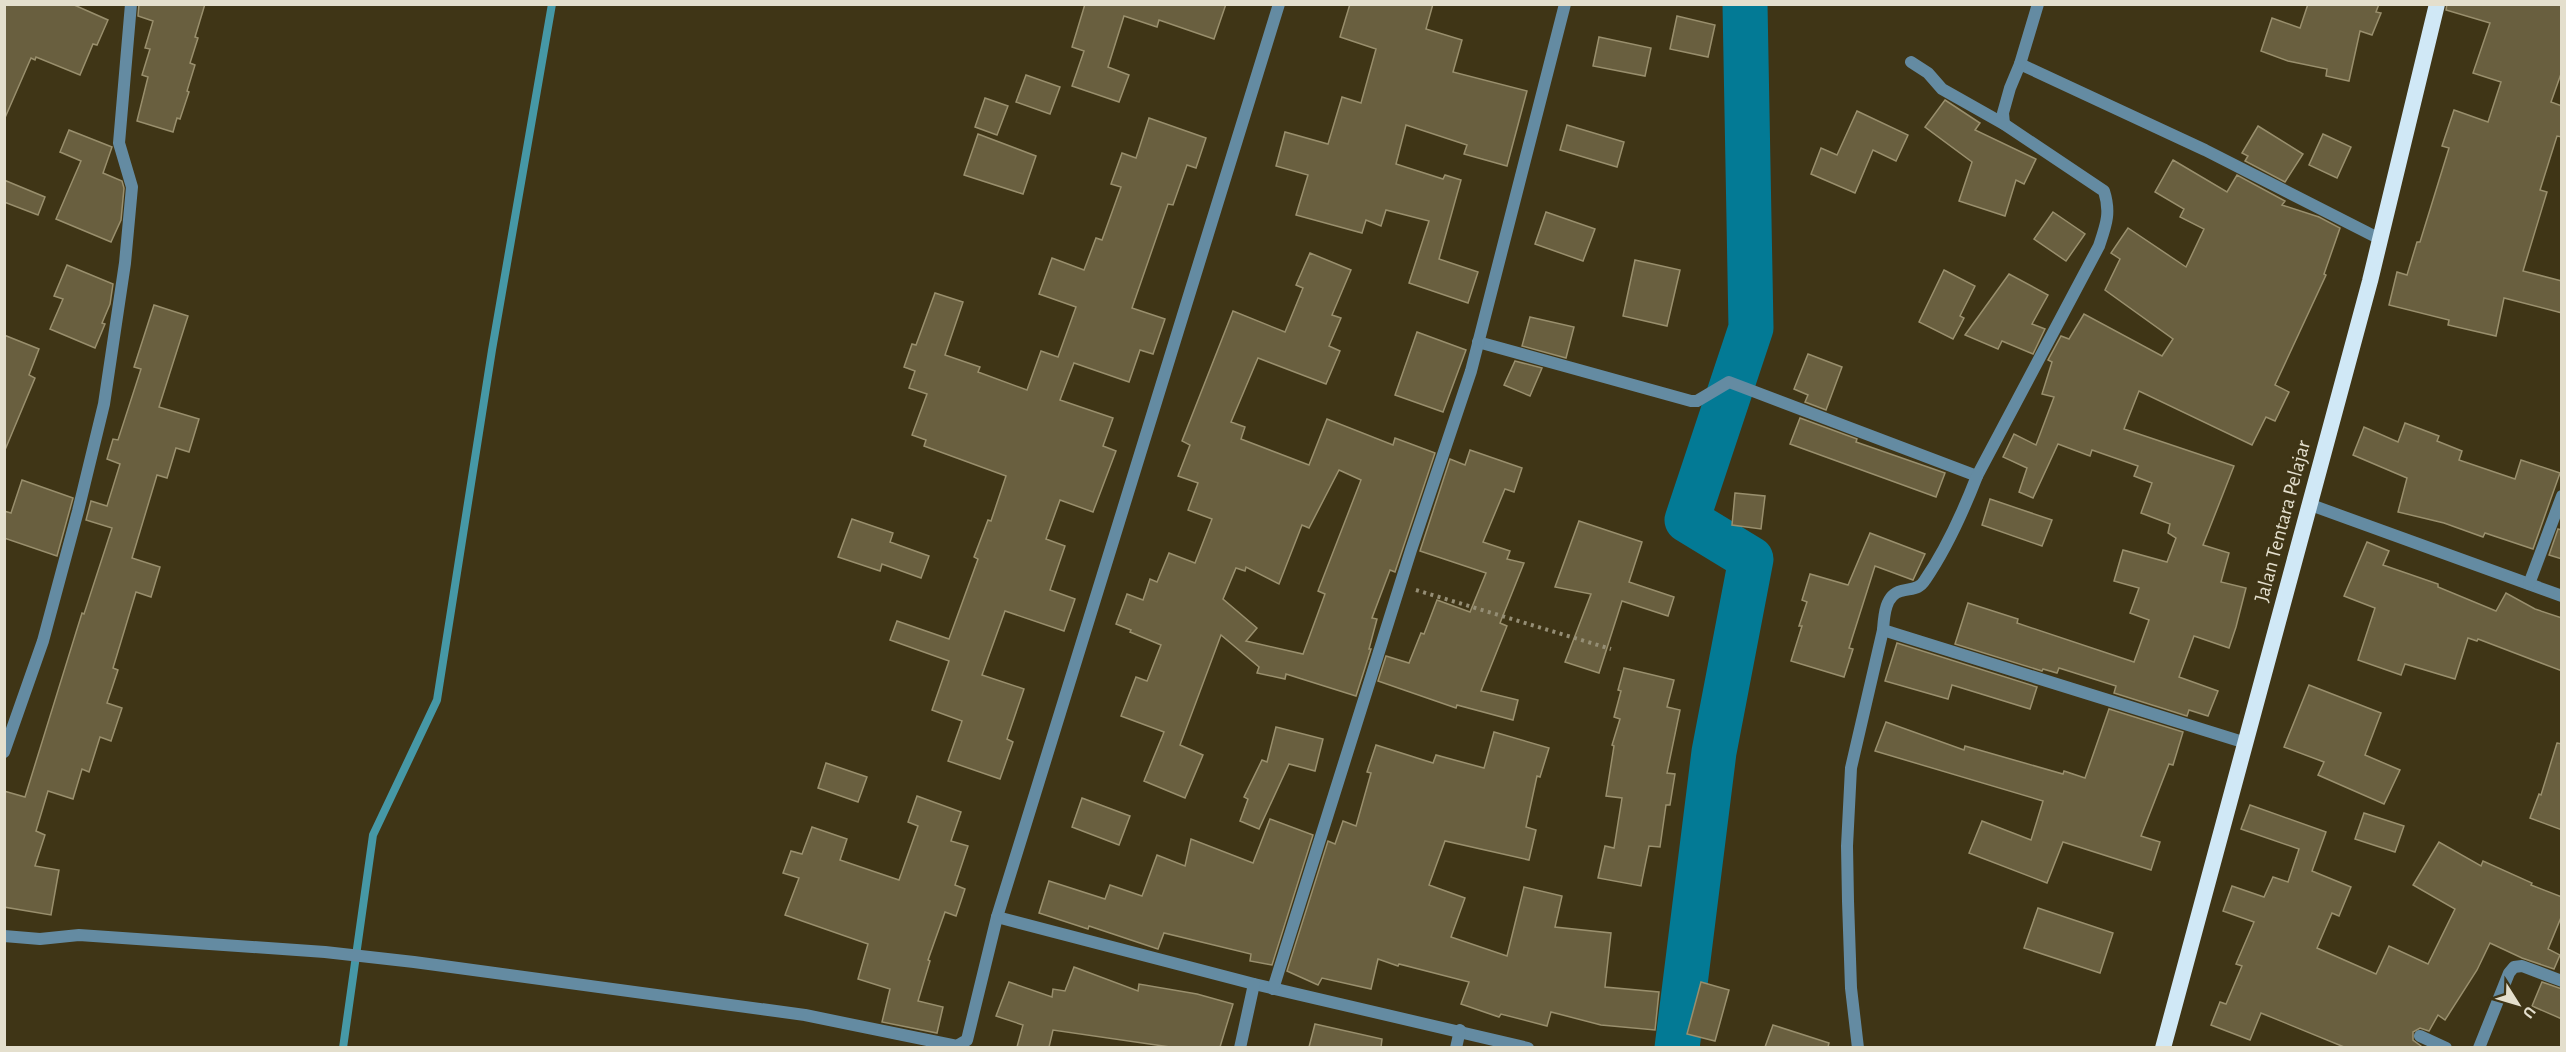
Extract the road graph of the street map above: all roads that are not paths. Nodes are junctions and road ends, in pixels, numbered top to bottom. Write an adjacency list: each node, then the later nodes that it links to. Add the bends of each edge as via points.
1 (131, 4): 18 (street, via 119,143 132,187 104,404 43,641)
2 (1279, 4): 19 (street)
3 (1565, 4): 10 (street)
4 (2038, 4): 7 (street)
5 (2437, 4): 9 (highway, Jalan Tentara Pelajar)
6 (1911, 62): 8 (street, via 1942,89)
7 (2020, 64): 8 (street, via 2007,96); 9 (street, via 2205,150)
8 (2004, 124): 11 (street, via 2104,191 2109,206 2099,246)
9 (2380, 239): 13 (highway, Jalan Tentara Pelajar)
10 (1478, 342): 11 (street, via 1697,402 1732,383); 23 (street)
11 (1977, 476): 16 (street, via 1937,563 1923,584 1893,596 1885,609)
12 (2562, 496): 14 (street)
13 (2311, 505): 14 (street); 17 (highway, Jalan Tentara Pelajar)
14 (2529, 584): 15 (street)
15 (2562, 596)
16 (1883, 630): 17 (street); 29 (street, via 1851,768 1848,901)
17 (2246, 743): 30 (highway, Jalan Tentara Pelajar)
18 (4, 752)
19 (997, 917): 20 (street, via 967,1040 957,1046 805,1015 346,954 80,934 40,939); 22 (street)
20 (4, 936)
21 (2562, 981): 32 (street, via 2522,966 2514,967)
22 (1254, 984): 23 (street); 26 (street)
23 (1273, 989): 24 (street)
24 (1460, 1030): 27 (street); 28 (street)
25 (2420, 1036): 31 (street)
26 (1240, 1047)
27 (1456, 1047)
28 (1528, 1047)
29 (1858, 1047)
30 (2163, 1047)
31 (2446, 1047)
32 (2479, 1047)

